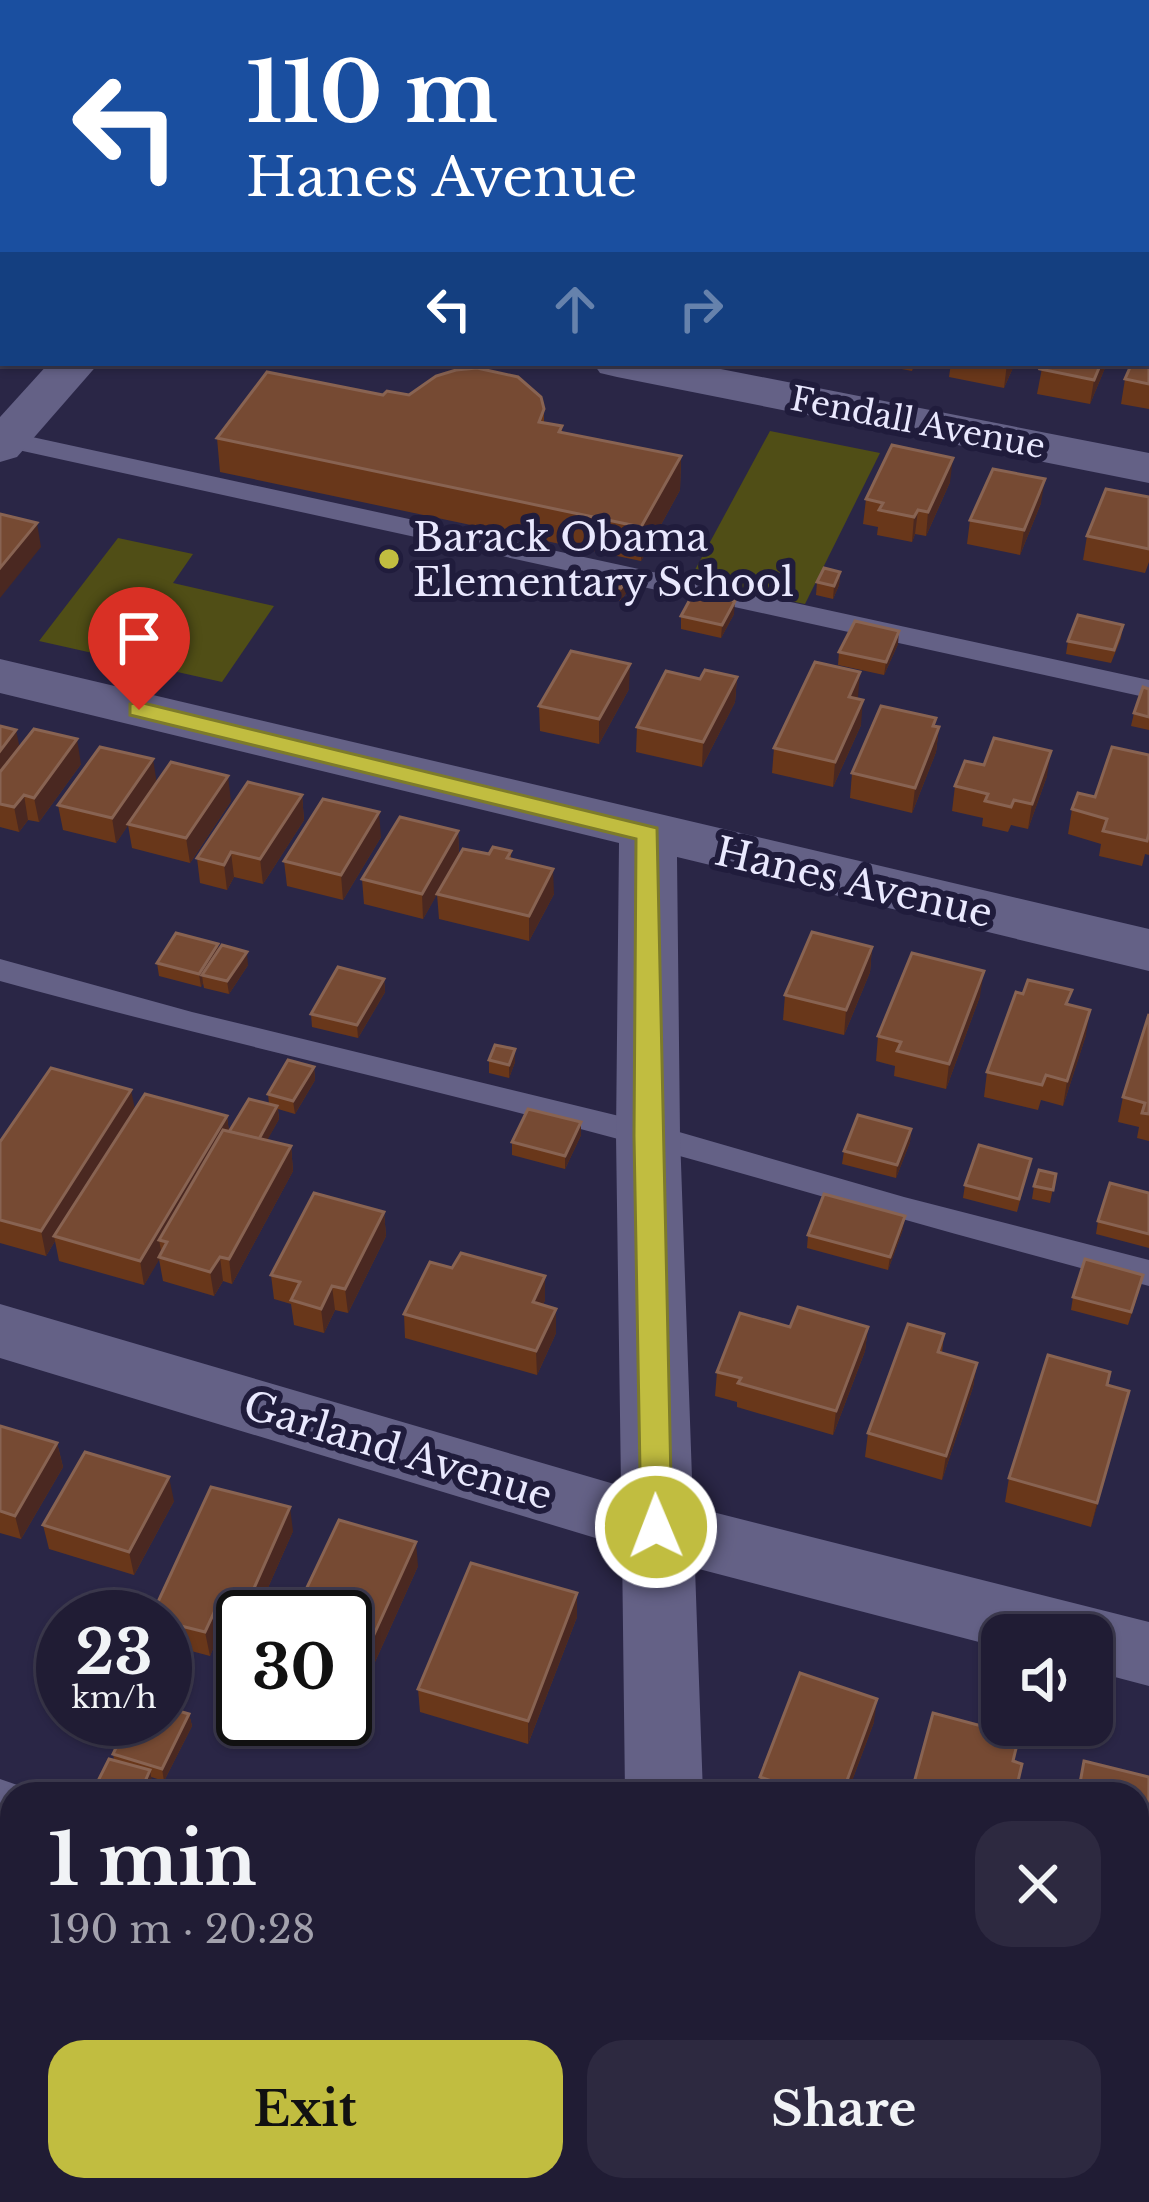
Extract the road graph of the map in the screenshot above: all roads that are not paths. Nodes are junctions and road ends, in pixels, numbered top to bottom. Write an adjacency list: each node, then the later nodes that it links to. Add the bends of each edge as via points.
1 (72, 366): 3 (street)
2 (632, 366): 4 (street, Fendall Avenue)
3 (2, 441): 6 (lane)
4 (1149, 468)
5 (0, 676): 7 (street, Hanes Avenue)
6 (1149, 688)
7 (649, 834): 8 (street, Hanes Avenue); 10 (street)
8 (1149, 950)
9 (0, 970): 10 (lane)
10 (648, 1136): 11 (lane); 13 (street)
11 (1149, 1273)
12 (0, 1331): 13 (street, Garland Avenue)
13 (656, 1527): 14 (street, Garland Avenue); 17 (street)
14 (994, 1614)
15 (1113, 1645): 16 (street)
16 (1149, 1654)
17 (664, 1782)

